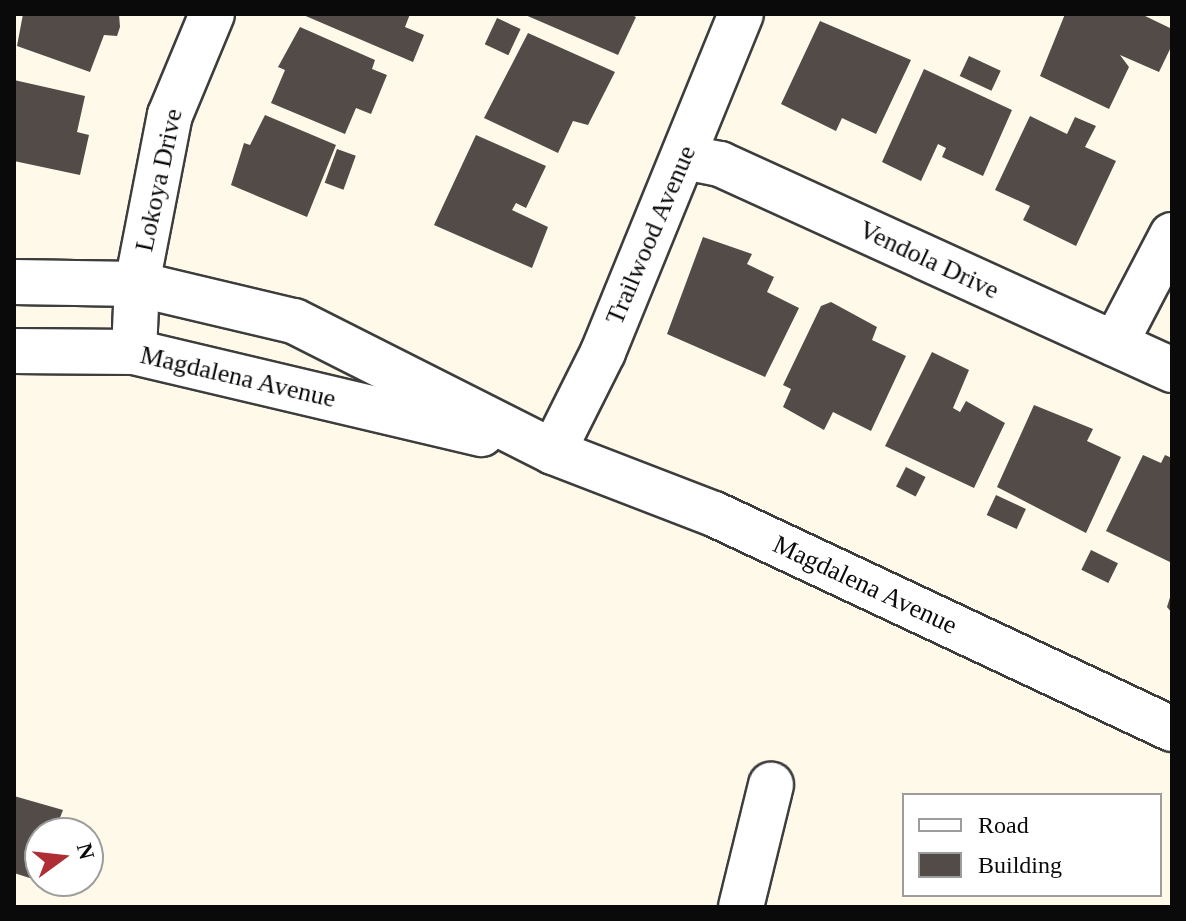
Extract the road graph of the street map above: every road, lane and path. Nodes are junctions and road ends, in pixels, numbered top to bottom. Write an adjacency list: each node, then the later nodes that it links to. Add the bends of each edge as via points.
1 (212, 14): 6 (street, Lokoya Drive, via 170,115)
2 (741, 14): 3 (street, Trailwood Avenue)
3 (684, 157): 7 (street, Vendola Drive, via 720,164); 11 (street, Trailwood Avenue)
4 (1172, 235): 7 (street)
5 (14, 282): 6 (street, Magdalena Avenue)
6 (137, 284): 9 (street, Lokoya Drive); 11 (street, Magdalena Avenue, via 294,321)
7 (1115, 344): 10 (street, Vendola Drive)
8 (14, 351): 9 (street, Magdalena Avenue)
9 (134, 352): 11 (street, Magdalena Avenue)
10 (1172, 370)
11 (553, 452): 12 (street, Magdalena Avenue, via 714,514)
12 (1172, 729)
13 (771, 785): 14 (street)
14 (741, 907)

